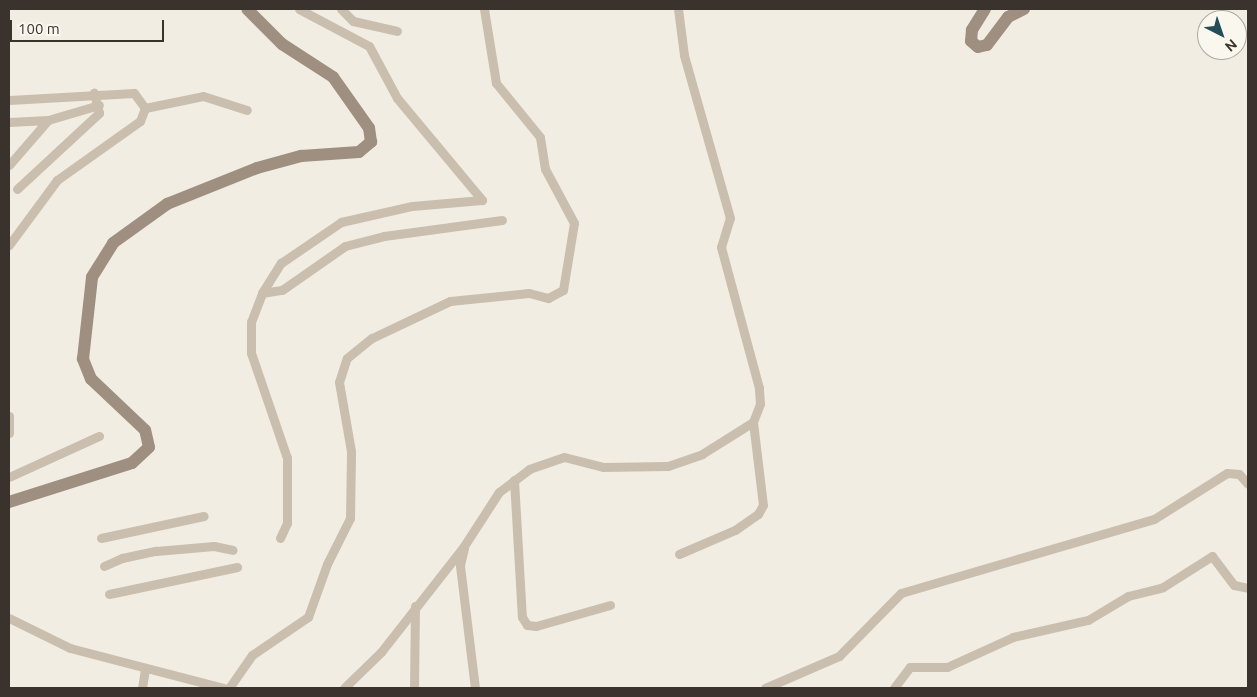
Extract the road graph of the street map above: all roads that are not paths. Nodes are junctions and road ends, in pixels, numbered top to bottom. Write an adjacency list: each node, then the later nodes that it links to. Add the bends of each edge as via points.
1 (248, 9): 28 (street, via 282,44 333,76 369,128 371,142 359,152 301,156 257,168 159,208 113,243 92,277 83,359 91,379 145,430 149,447 132,463)
2 (299, 9): 20 (street, via 369,46 397,98 482,200 412,206 341,222 281,263)
3 (341, 9): 8 (street, via 353,21)
4 (484, 9): 45 (street, via 496,83 540,136 545,169 574,223 563,290 548,298 529,293 450,301 372,338 347,358 339,382 351,451 350,518 327,564 308,617 252,655)
5 (678, 9): 22 (street, via 684,55 730,218 722,247 725,272 759,388 760,404)
6 (985, 9): 7 (street, via 972,30 971,41 978,47 987,45 1008,17)
7 (1024, 9)
8 (397, 32)
9 (94, 92): 10 (street, via 58,99); 11 (street); 12 (street, via 134,93)
10 (9, 100)
11 (99, 105): 14 (street); 17 (street, via 99,113)
12 (145, 108): 13 (street, via 203,96); 19 (street, via 140,121 58,180)
13 (247, 110)
14 (48, 120): 15 (street); 16 (street)
15 (9, 122)
16 (9, 164)
17 (17, 189)
18 (502, 220): 20 (street, via 384,236 345,246 282,290)
19 (9, 245)
20 (262, 293): 31 (street, via 251,322 252,353 287,458 287,524)
21 (9, 416): 23 (street)
22 (753, 422): 26 (street, via 702,454 668,466 603,467 564,456 529,469); 34 (street, via 764,505 758,514 735,530)
23 (9, 433)
24 (98, 436): 25 (street)
25 (9, 477)
26 (514, 480): 32 (street, via 500,492); 39 (street, via 522,617 527,625 536,626)
27 (1248, 484): 49 (street, via 1239,474 1227,473 1154,519 901,592 839,656)
28 (9, 502)
29 (204, 516): 30 (street)
30 (101, 538)
31 (280, 538)
32 (464, 546): 40 (street); 48 (street, via 460,566)
33 (233, 550): 35 (street, via 214,546 156,552 122,558)
34 (679, 554)
35 (104, 566)
36 (238, 567): 38 (street)
37 (1248, 588): 50 (street, via 1234,585 1212,556 1163,587 1128,596 1088,620 1013,637 947,667 910,667)
38 (109, 594)
39 (610, 605)
40 (415, 606): 46 (street, via 381,652); 47 (street)
41 (9, 618): 42 (street, via 47,640)
42 (145, 670): 43 (street); 44 (street)
43 (142, 688)
44 (224, 688)
45 (229, 688)
46 (344, 688)
47 (414, 688)
48 (475, 688)
49 (764, 688)
50 (894, 688)

